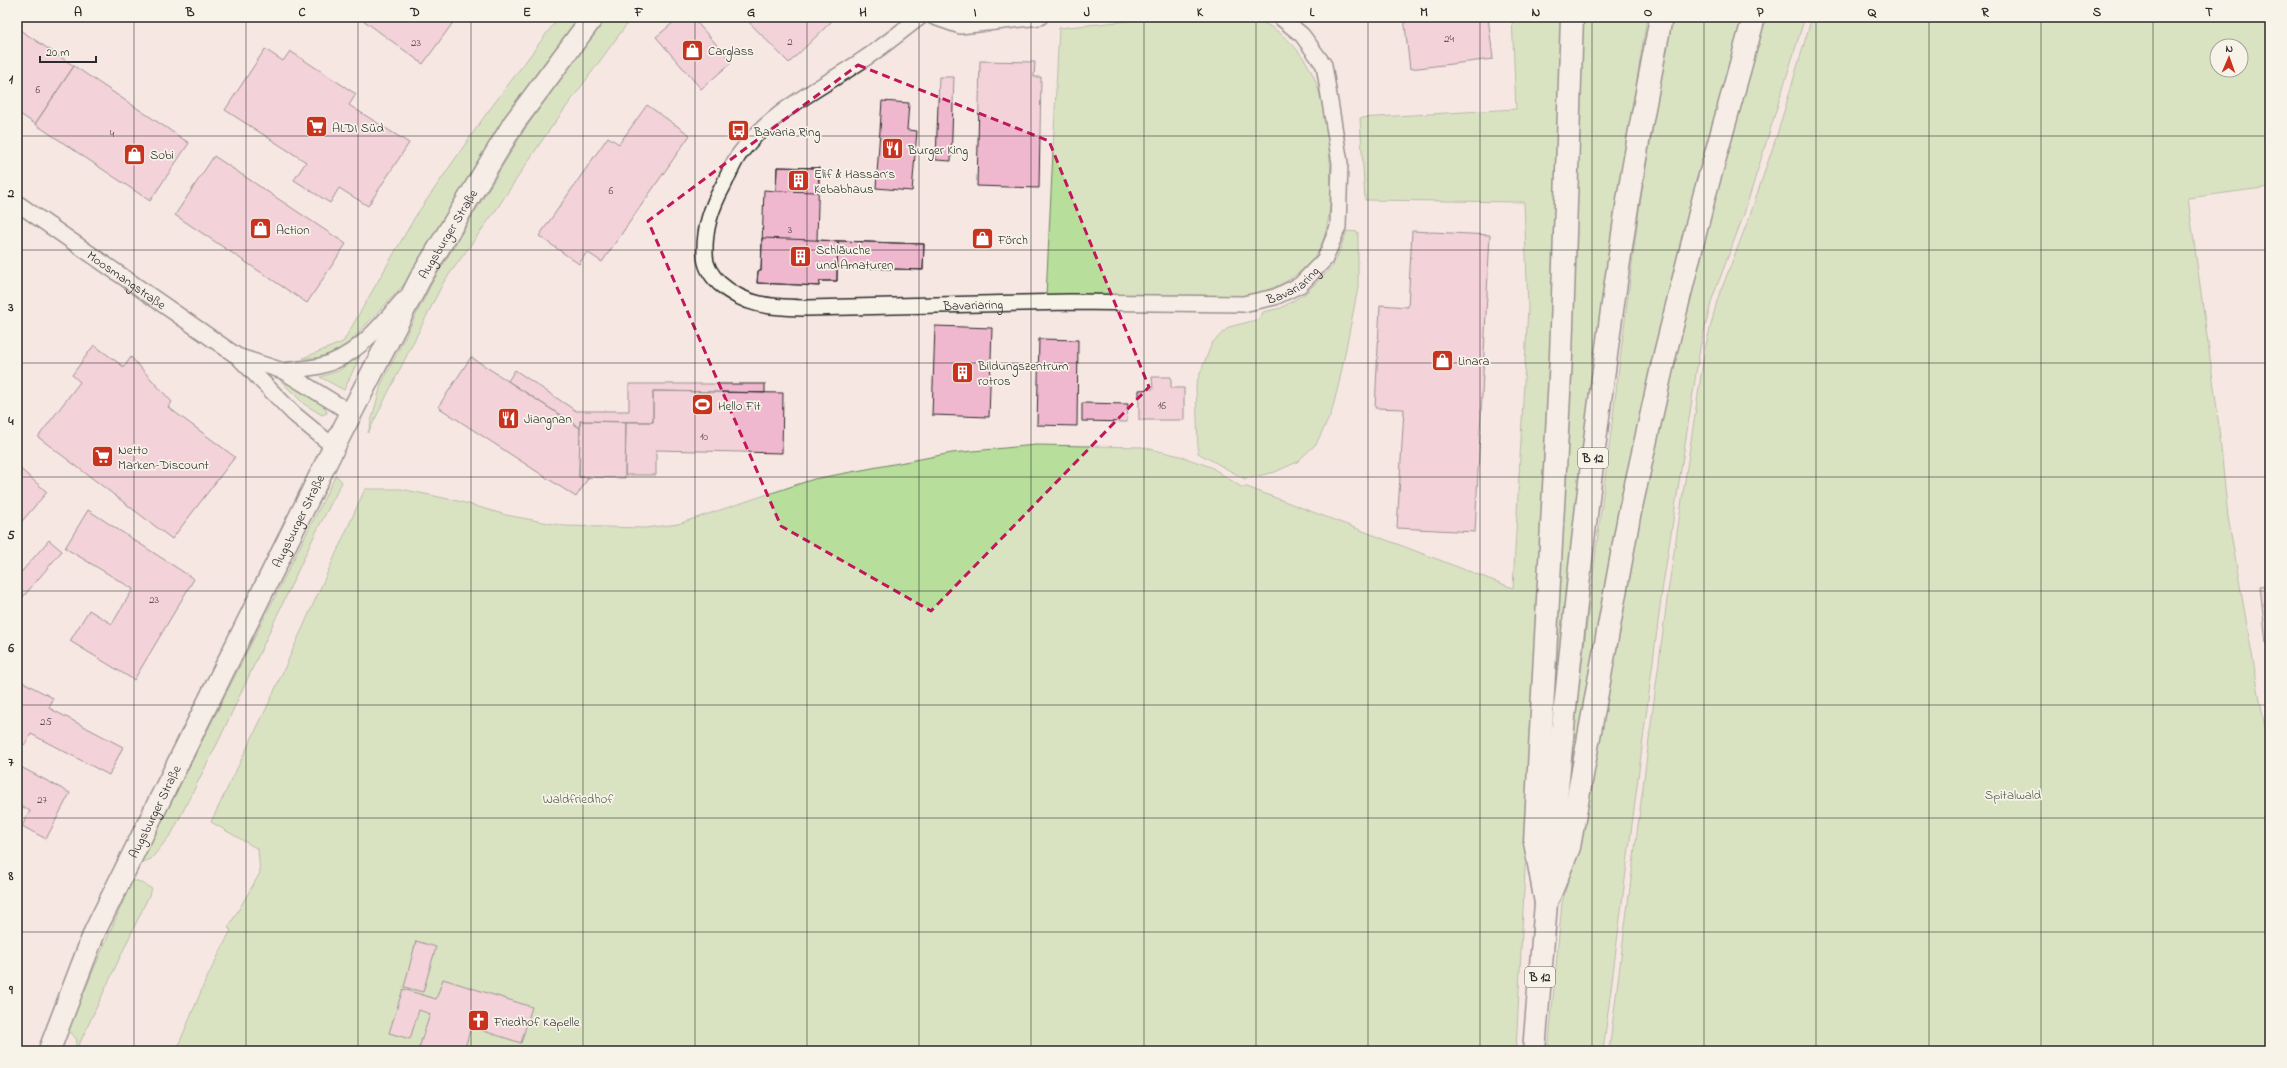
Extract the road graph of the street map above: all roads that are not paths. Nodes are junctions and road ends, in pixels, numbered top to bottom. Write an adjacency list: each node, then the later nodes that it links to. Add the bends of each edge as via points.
1 (593, 17): 10 (main road, Augsburger Straße, via 514,123)
2 (920, 17): 5 (street, Bavariaring, via 867,57 796,101 761,131 738,156 713,202 704,235 705,264 715,279 733,295 752,303 819,308 1070,302 1243,304 1281,294 1300,285 1325,259 1338,226 1340,163 1324,66 1302,35)
3 (934, 17): 4 (street, via 960,26)
4 (1040, 17)
5 (1280, 17)
6 (1572, 17): 15 (main road, B 12, via 1561,357 1535,842)
7 (1661, 17): 15 (main road, B 12, via 1623,232 1591,470 1566,691)
8 (1754, 17): 15 (main road, via 1704,196 1665,354 1631,508 1569,846)
9 (17, 203): 11 (street, Moosmangstraße)
10 (420, 279): 12 (street, Moosmangstraße, via 374,333 354,351 320,366); 13 (main road, Augsburger Straße)
11 (237, 356): 12 (street, Moosmangstraße); 14 (street, Moosmangstraße, via 294,414)
12 (283, 371): 13 (street, Moosmangstraße)
13 (352, 413): 14 (main road, Augsburger Straße)
14 (334, 447): 16 (main road, Augsburger Straße, via 95,931)
15 (1546, 903): 17 (main road, B 12)
16 (49, 1051)
17 (1534, 1051)

